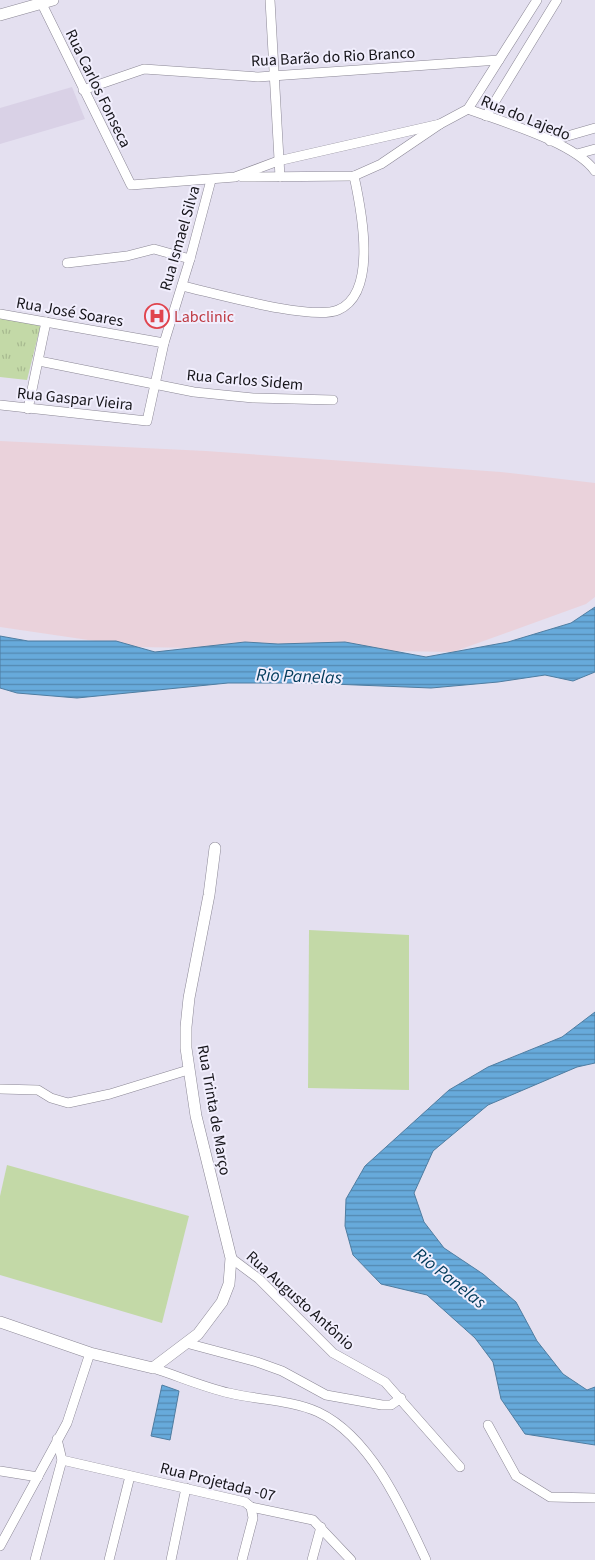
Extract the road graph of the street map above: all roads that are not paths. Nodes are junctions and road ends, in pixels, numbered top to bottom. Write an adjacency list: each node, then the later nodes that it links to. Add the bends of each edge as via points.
1 (53, 0): 5 (street)
2 (270, 0): 8 (street)
3 (537, 0): 7 (street)
4 (557, 0): 11 (street)
5 (40, 2): 6 (street); 9 (street, Rua Carlos Fonseca)
6 (0, 15)
7 (499, 60): 8 (street, Rua Barão do Rio Branco); 10 (street)
8 (274, 77): 9 (street, Rua Barão do Rio Branco, via 144,69); 17 (street)
9 (83, 90): 22 (street, Rua Carlos Fonseca, via 130,185)
10 (468, 110): 11 (street, Rua do Lajedo); 12 (street)
11 (486, 116): 14 (street, Rua do Lajedo)
12 (440, 124): 17 (street); 19 (street, via 381,164)
13 (595, 128): 14 (street)
14 (550, 141): 16 (street, Rua do Lajedo)
15 (595, 149): 16 (street)
16 (577, 154): 18 (street, Rua do Lajedo)
17 (278, 161): 20 (street); 21 (street)
18 (595, 171)
19 (354, 176): 21 (street); 25 (street, via 364,218 365,240 359,281 349,303 325,313 282,309)
20 (235, 177): 21 (street); 22 (street)
21 (280, 177)
22 (211, 180): 23 (street, Rua Ismael Silva)
23 (190, 259): 24 (street, via 154,249 128,256); 25 (street, Rua Ismael Silva)
24 (67, 263)
25 (182, 286): 28 (street, Rua Ismael Silva)
26 (0, 314): 27 (street, Rua José Soares)
27 (46, 322): 28 (street, Rua José Soares); 29 (street)
28 (164, 343): 30 (street, Rua Ismael Silva)
29 (38, 361): 30 (street, Rua Carlos Sidem); 33 (street)
30 (154, 385): 31 (street, Rua Carlos Sidem, via 253,398); 34 (street, Rua Ismael Silva)
31 (333, 400)
32 (0, 405): 33 (street, Rua Gaspar Vieira)
33 (28, 410): 34 (street, Rua Gaspar Vieira)
34 (147, 421)
35 (215, 848): 36 (street, Rua Trinta de Março, via 186,1027)
36 (188, 1070): 37 (street, via 68,1103 38,1090); 38 (street, Rua Trinta de Março)
37 (0, 1089)
38 (231, 1258): 40 (street, via 222,1302 198,1334); 43 (street, Rua Augusto Antônio, via 260,1279 333,1353 385,1382)
39 (0, 1322): 41 (street)
40 (186, 1343): 42 (street); 43 (street, via 257,1362 326,1395 382,1405 391,1405)
41 (90, 1353): 42 (street); 45 (street, via 74,1405)
42 (153, 1368): 62 (street, via 230,1393 318,1412 337,1424 382,1471)
43 (401, 1398): 47 (street, Rua Augusto Antônio)
44 (488, 1425): 52 (street, via 516,1476 550,1497)
45 (57, 1439): 46 (street); 50 (street)
46 (62, 1460): 49 (street, Rua Projetada -07); 56 (street)
47 (460, 1467)
48 (0, 1471): 50 (street)
49 (130, 1476): 51 (street, Rua Projetada -07); 57 (street)
50 (38, 1477): 55 (street)
51 (186, 1488): 53 (street, Rua Projetada -07, via 245,1502); 58 (street)
52 (595, 1498)
53 (251, 1507): 54 (street, Rua Projetada -07, via 313,1520); 59 (street, via 252,1518)
54 (321, 1527): 60 (street); 61 (street, Rua Projetada -07)
55 (0, 1546)
56 (35, 1560)
57 (108, 1560)
58 (171, 1560)
59 (242, 1560)
60 (312, 1560)
61 (351, 1560)
62 (426, 1560)

